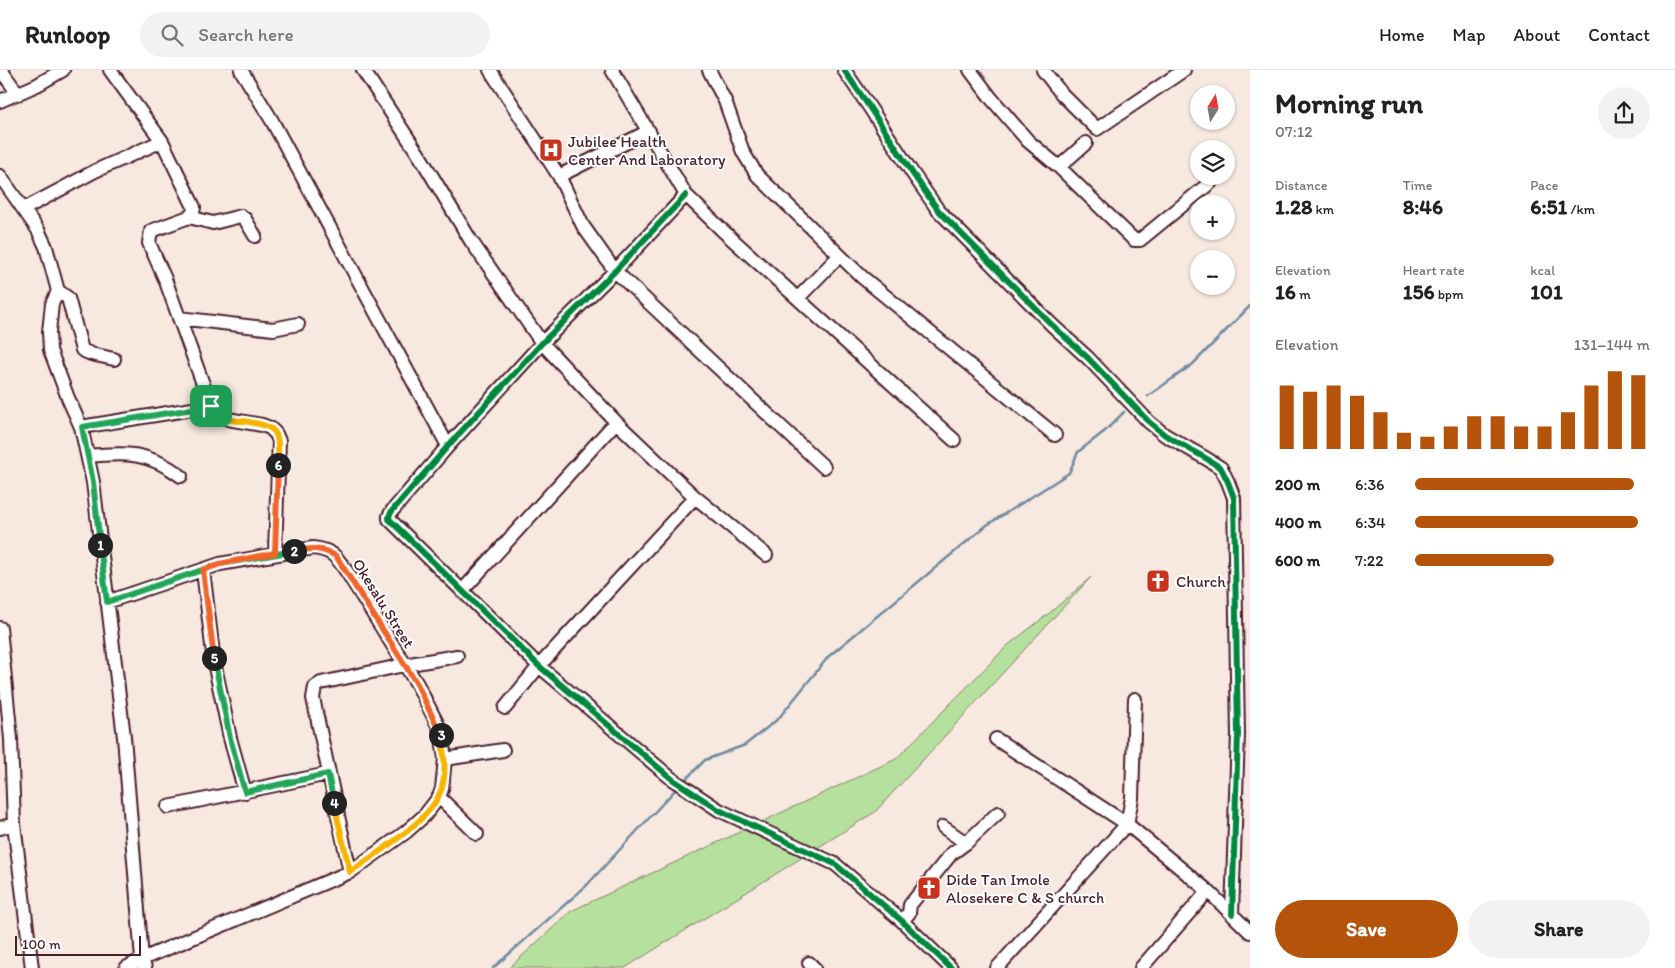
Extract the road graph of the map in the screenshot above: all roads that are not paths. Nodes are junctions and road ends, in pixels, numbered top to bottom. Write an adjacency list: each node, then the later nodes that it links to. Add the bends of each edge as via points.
1 (1, 70): 13 (street)
2 (63, 70): 13 (street)
3 (110, 70): 16 (street)
4 (241, 70): 39 (street, via 271,119)
5 (363, 70): 32 (street, via 471,241)
6 (490, 70): 20 (street)
7 (612, 70): 15 (street)
8 (709, 70): 26 (street, via 725,101 743,152 757,176)
9 (844, 70): 72 (street, via 938,210 1149,422 1221,468 1228,482 1234,498 1238,734)
10 (970, 70): 18 (street, via 1028,141)
11 (1043, 70): 12 (street, via 1097,129)
12 (1184, 70)
13 (18, 94): 14 (street)
14 (0, 101)
15 (649, 131): 20 (street); 22 (street)
16 (162, 141): 23 (street, via 95,171); 24 (street, via 192,201 194,208)
17 (1086, 143): 18 (street)
18 (1059, 167): 21 (street, via 1134,240 1140,240)
19 (0, 176): 23 (street)
20 (559, 176): 27 (street, via 583,226)
21 (1207, 185)
22 (686, 195): 27 (street); 29 (street)
23 (24, 210): 28 (street, via 46,247)
24 (189, 217): 25 (street, via 213,223 241,216); 30 (street, via 151,231 148,243)
25 (255, 236)
26 (839, 256): 29 (street); 37 (street)
27 (615, 271): 32 (street); 41 (street)
28 (58, 291): 33 (street, via 68,298 82,350); 36 (street, via 52,304 50,350)
29 (798, 298): 38 (street)
30 (179, 318): 31 (street, via 273,329); 34 (street)
31 (298, 324)
32 (542, 343): 35 (street); 39 (street)
33 (114, 359)
34 (211, 406): 36 (street); 44 (street, via 228,419 262,424 276,434 279,441)
35 (616, 422): 43 (street); 47 (street)
36 (82, 427): 40 (street)
37 (1055, 435)
38 (954, 440)
39 (448, 446): 47 (street, via 389,516 392,523)
40 (88, 456): 42 (street, via 142,455 170,467); 48 (street)
41 (824, 467)
42 (181, 476)
43 (695, 497): 45 (street); 52 (street)
44 (275, 553): 46 (street, Okesalu Street); 51 (street, Okesalu Street, via 313,548 336,556)
45 (766, 555)
46 (203, 570): 48 (street, Okesalu Street); 60 (street, via 214,662)
47 (462, 591): 52 (street)
48 (107, 602): 75 (street, via 124,737)
49 (0, 628): 56 (street)
50 (456, 656): 51 (street)
51 (404, 665): 58 (street, Okesalu Street, via 441,731); 59 (street, via 315,688 313,698)
52 (539, 666): 54 (street); 73 (street, via 672,780 720,810 835,864)
53 (1135, 699): 65 (street, via 1132,798)
54 (504, 708)
55 (996, 739): 65 (street)
56 (5, 740): 64 (street)
57 (503, 750): 58 (street)
58 (445, 759): 61 (street, Okesalu Street)
59 (328, 774): 60 (street); 70 (street)
60 (245, 792): 62 (street)
61 (439, 797): 68 (street); 70 (street, via 406,832)
62 (168, 807)
63 (998, 813): 69 (street)
64 (14, 824): 67 (street); 76 (street)
65 (1127, 824): 71 (street); 79 (street)
66 (943, 827): 69 (street)
67 (0, 828)
68 (477, 834)
69 (966, 843): 73 (street, via 951,854)
70 (350, 872): 75 (street)
71 (1208, 891): 72 (street); 80 (street)
72 (1232, 914): 74 (street)
73 (902, 921): 78 (street)
74 (1250, 932)
75 (144, 963): 77 (street)
76 (32, 968)
77 (126, 968)
78 (951, 968)
79 (997, 968)
80 (1142, 968)

